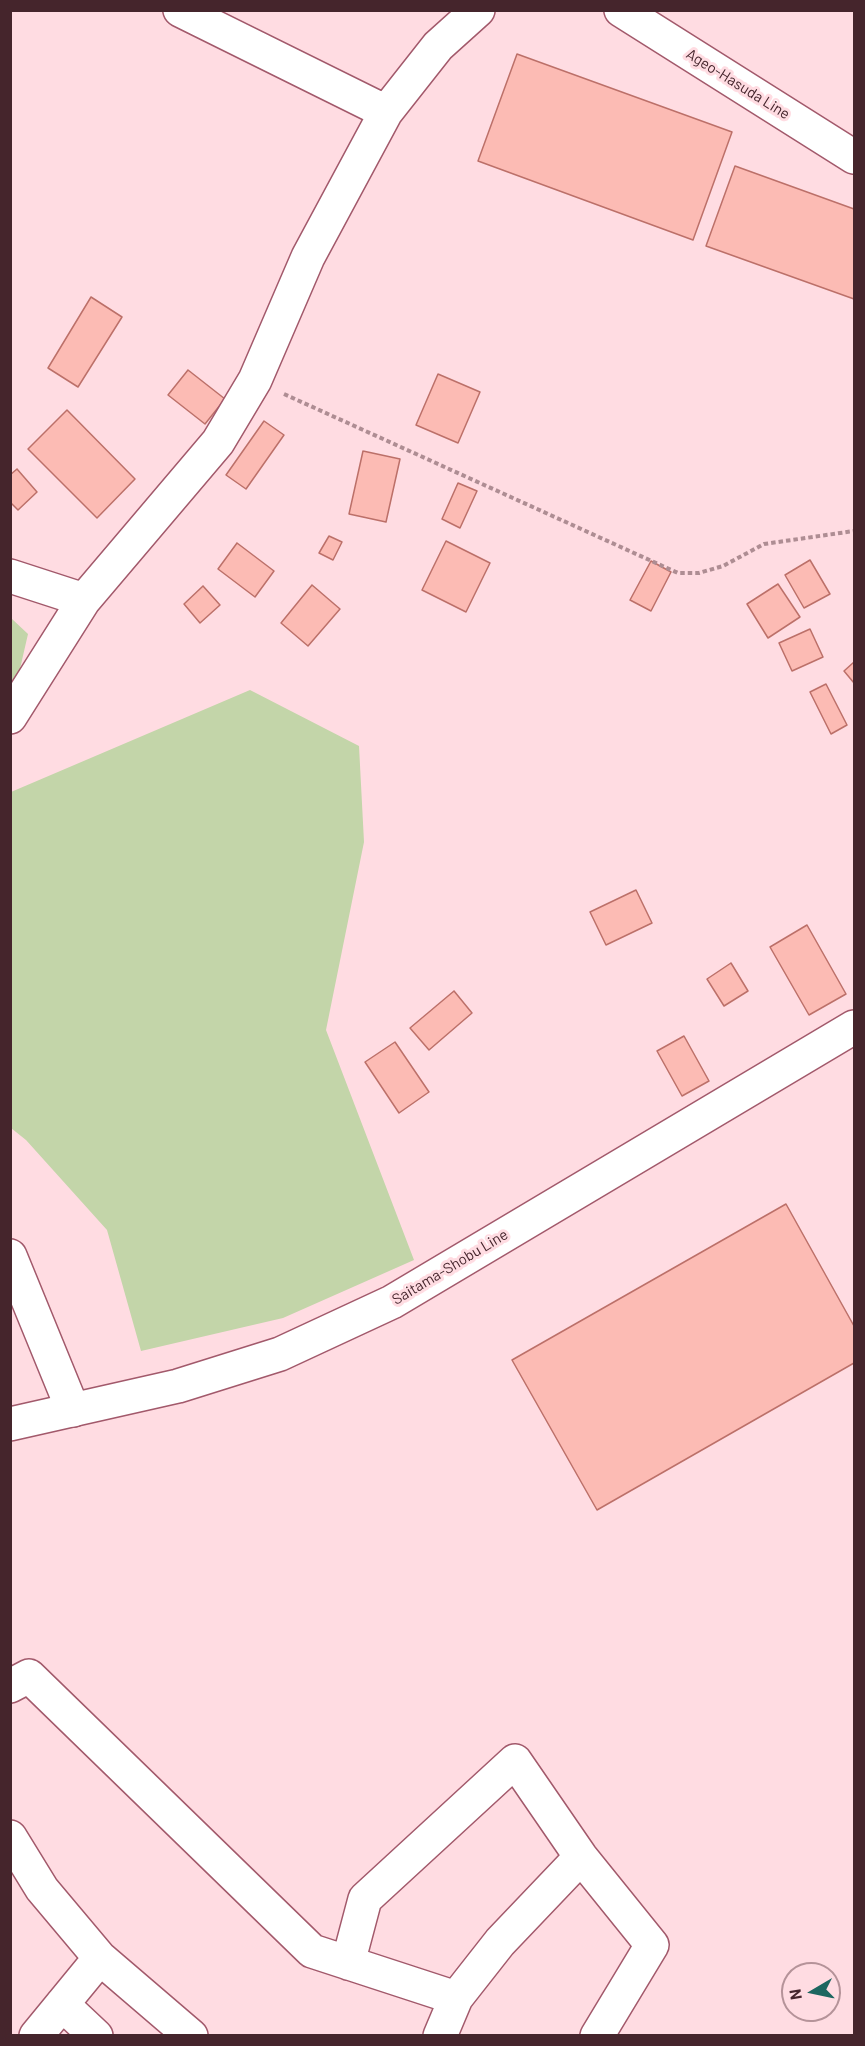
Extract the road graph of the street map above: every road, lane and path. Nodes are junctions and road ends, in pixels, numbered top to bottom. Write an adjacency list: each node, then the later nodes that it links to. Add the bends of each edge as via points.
1 (180, 10): 4 (street)
2 (478, 10): 4 (street, via 438,46)
3 (621, 10): 5 (street, Ageo-Hasuda Line)
4 (386, 112): 6 (street, via 308,257)
5 (855, 157)
6 (255, 380): 7 (path, via 678,573 699,573 723,566 764,544); 9 (street, via 218,442)
7 (855, 531)
8 (10, 576): 9 (street)
9 (84, 600): 10 (street)
10 (10, 717)
11 (855, 1027): 13 (street, Saitama-Shobu Line, via 392,1302 280,1354 178,1386)
12 (10, 1256): 13 (street)
13 (73, 1410): 14 (street, Saitama-Shobu Line)
14 (10, 1424)
15 (10, 1686): 19 (street, via 29,1676 312,1951)
16 (10, 1837): 18 (street, via 42,1889)
17 (581, 1857): 19 (street, via 515,1761 365,1899); 20 (street, via 500,1942); 26 (street, via 652,1945)
18 (100, 1958): 21 (street); 24 (street)
19 (348, 1963): 20 (street)
20 (456, 1998): 25 (street)
21 (62, 2004): 22 (street); 23 (street)
22 (36, 2036)
23 (96, 2036)
24 (191, 2036)
25 (440, 2036)
26 (597, 2036)

